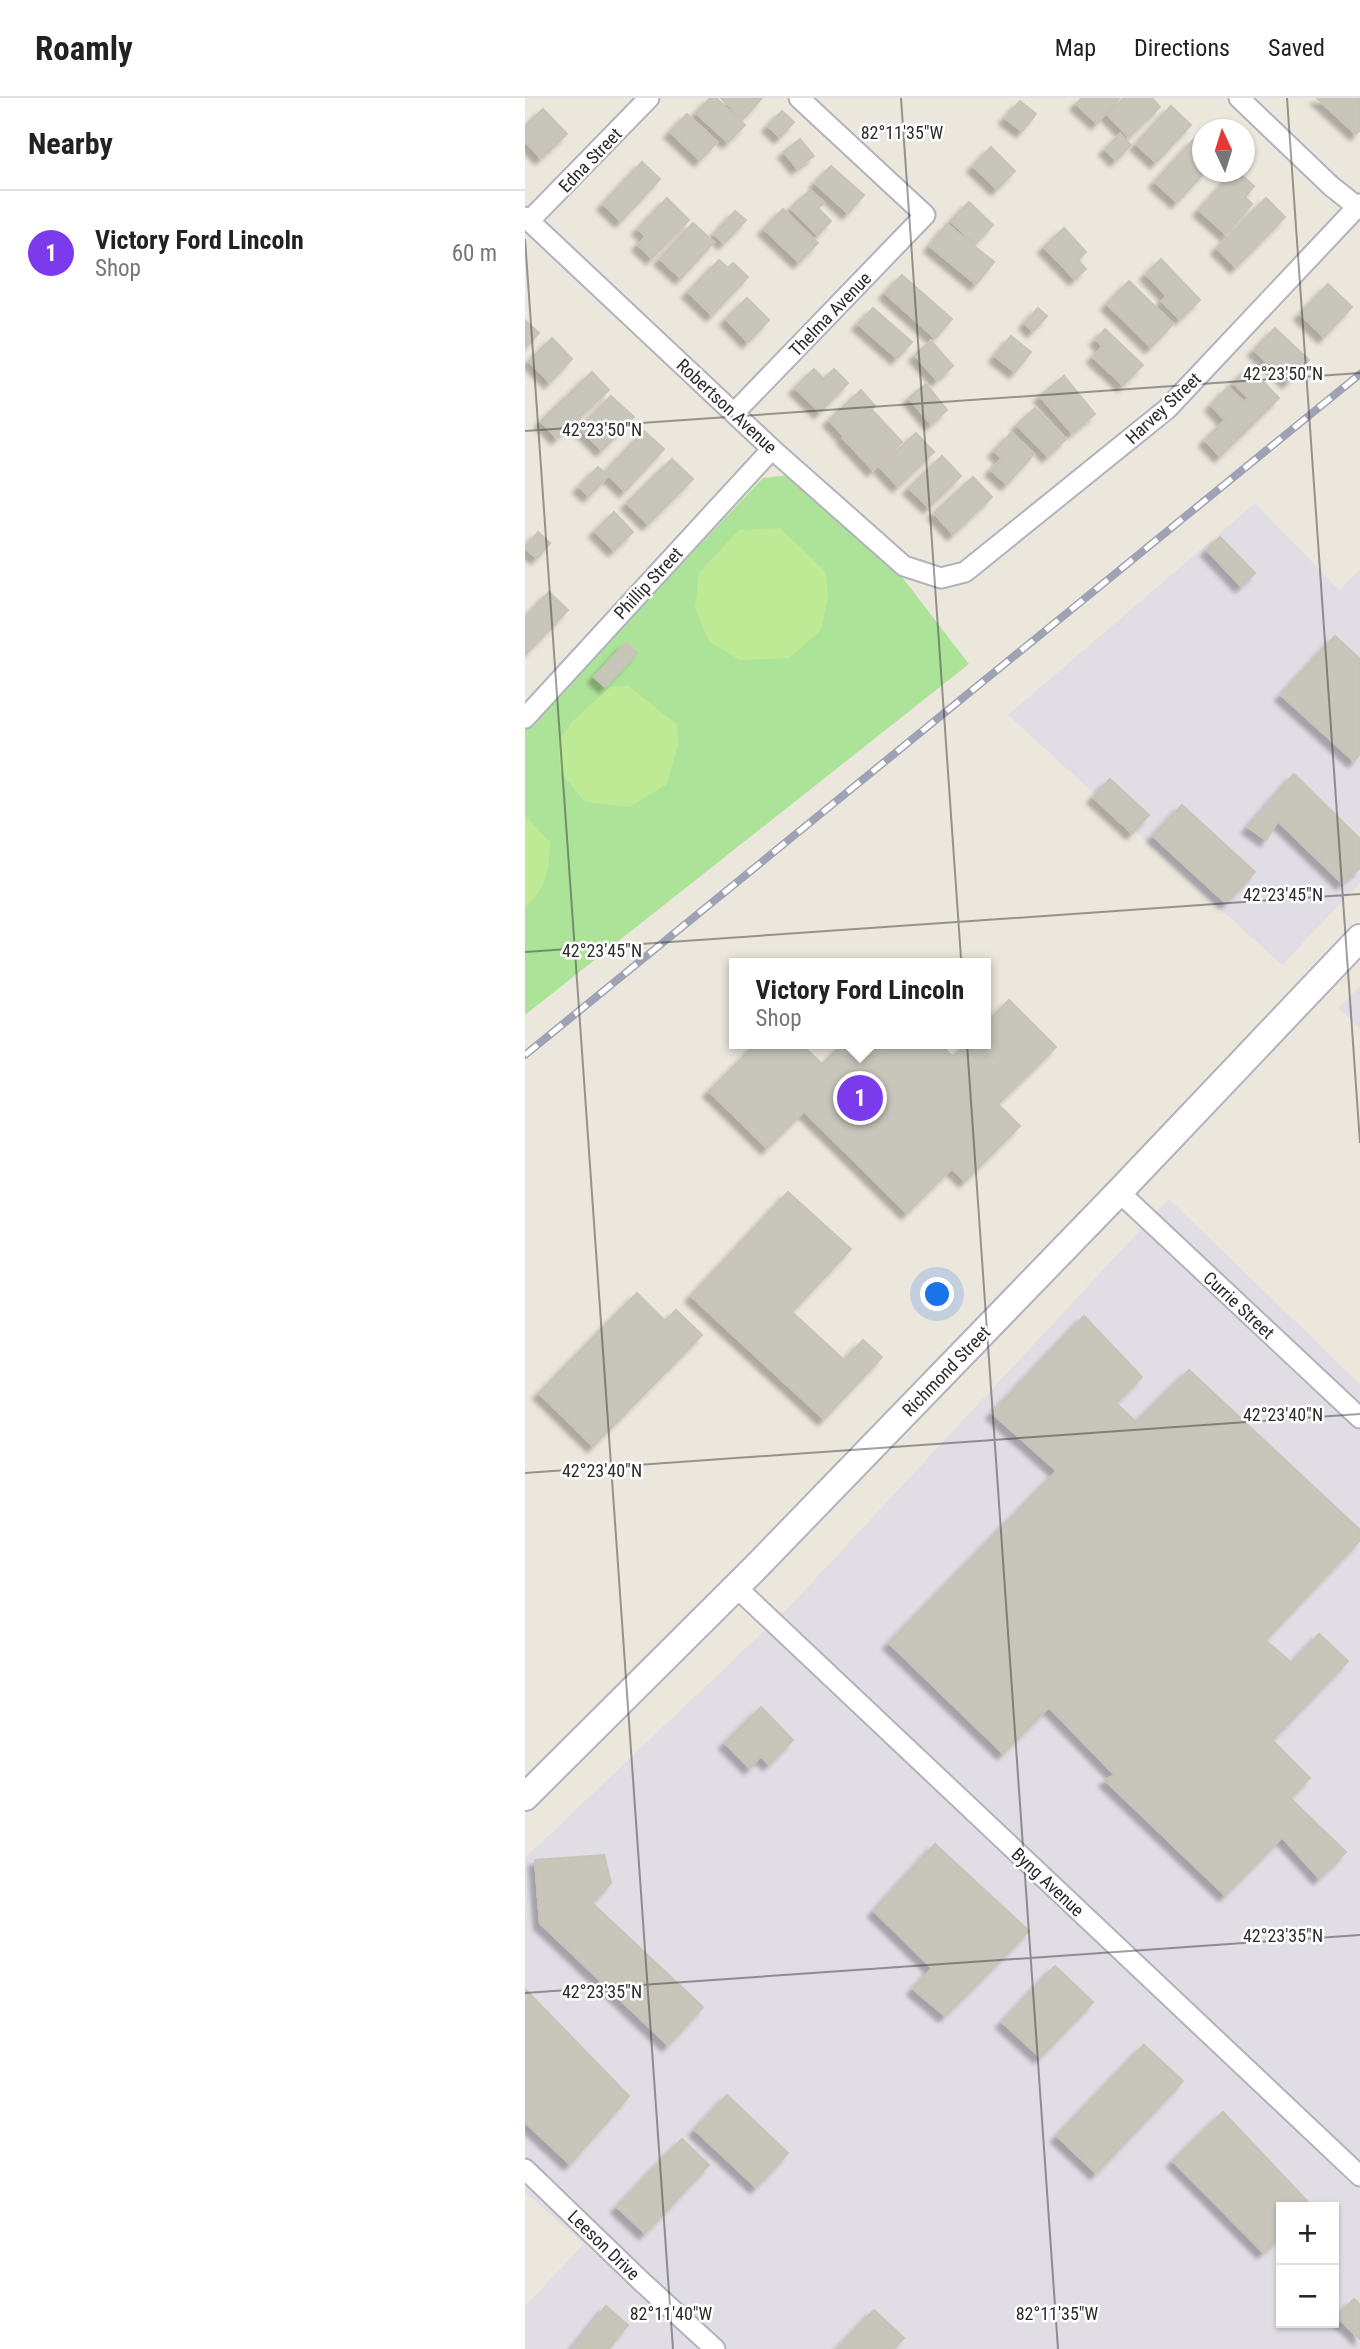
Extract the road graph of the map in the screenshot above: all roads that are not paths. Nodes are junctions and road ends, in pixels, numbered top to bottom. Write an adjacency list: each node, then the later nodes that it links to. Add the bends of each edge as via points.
1 (649, 98): 5 (street, Edna Street)
2 (799, 98): 6 (street, Thelma Avenue, via 925,215)
3 (1239, 98): 4 (street)
4 (1359, 207): 8 (street, Harvey Street, via 1167,409 965,572)
5 (527, 219): 6 (street, Robertson Avenue)
6 (734, 412): 7 (street, Robertson Avenue)
7 (772, 449): 8 (street, Robertson Avenue, via 904,566); 9 (street, Phillip Street)
8 (941, 578)
9 (525, 718)
10 (1360, 938): 11 (main road, Richmond Street)
11 (1119, 1192): 12 (street, Currie Street); 13 (main road, Richmond Street)
12 (1360, 1418)
13 (736, 1587): 14 (main road, Richmond Street); 16 (street, Byng Avenue)
14 (525, 1797)
15 (525, 2169): 17 (street, Leeson Drive)
16 (1360, 2176)
17 (715, 2349)

